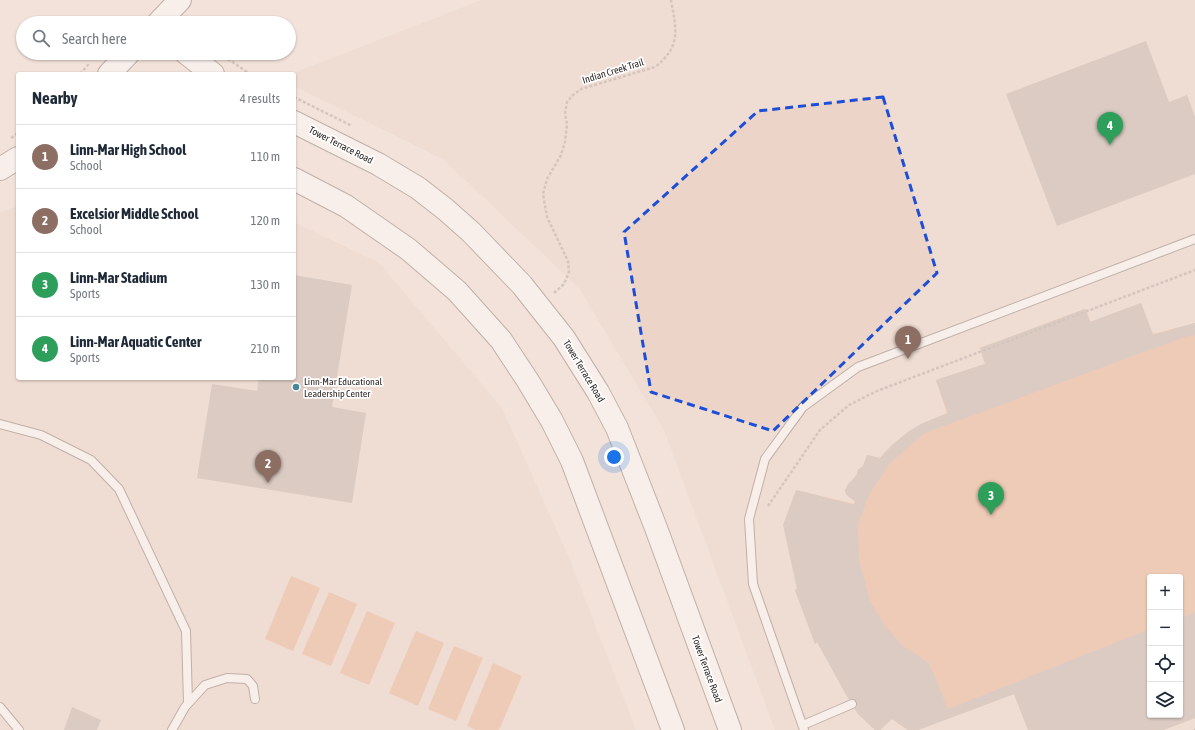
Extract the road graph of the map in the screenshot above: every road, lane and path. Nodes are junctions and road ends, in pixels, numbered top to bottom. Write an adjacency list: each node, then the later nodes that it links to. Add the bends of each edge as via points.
1 (180, 0): 3 (street)
2 (671, 0): 15 (path, Indian Creek Trail, via 675,40 665,60 656,67 581,89 567,102 565,142 547,179 543,194 547,217 568,261 569,272 564,284)
3 (165, 16)
4 (204, 60): 6 (street)
5 (88, 65): 7 (path)
6 (220, 66): 8 (path)
7 (82, 72)
8 (242, 72)
9 (296, 123): 26 (street, Tower Terrace Road, via 378,164 418,188 446,209 522,284 564,338 617,428)
10 (16, 159): 11 (street)
11 (0, 169)
12 (296, 180): 25 (street, via 346,206 408,249 457,291 501,340 552,421 572,461)
13 (1195, 238): 22 (lane, via 858,367 803,407 765,459 749,519 753,584)
14 (1195, 270): 17 (path, via 877,391 849,405 820,430)
15 (554, 292)
16 (0, 424): 19 (lane, via 41,435 91,460 119,489 186,631)
17 (766, 510)
18 (255, 699): 19 (lane, via 253,686 247,679 227,678 205,685)
19 (188, 703): 24 (lane)
20 (852, 704): 22 (lane)
21 (0, 707): 23 (lane)
22 (804, 728)
23 (19, 730)
24 (172, 730)
25 (673, 730)
26 (730, 730)

